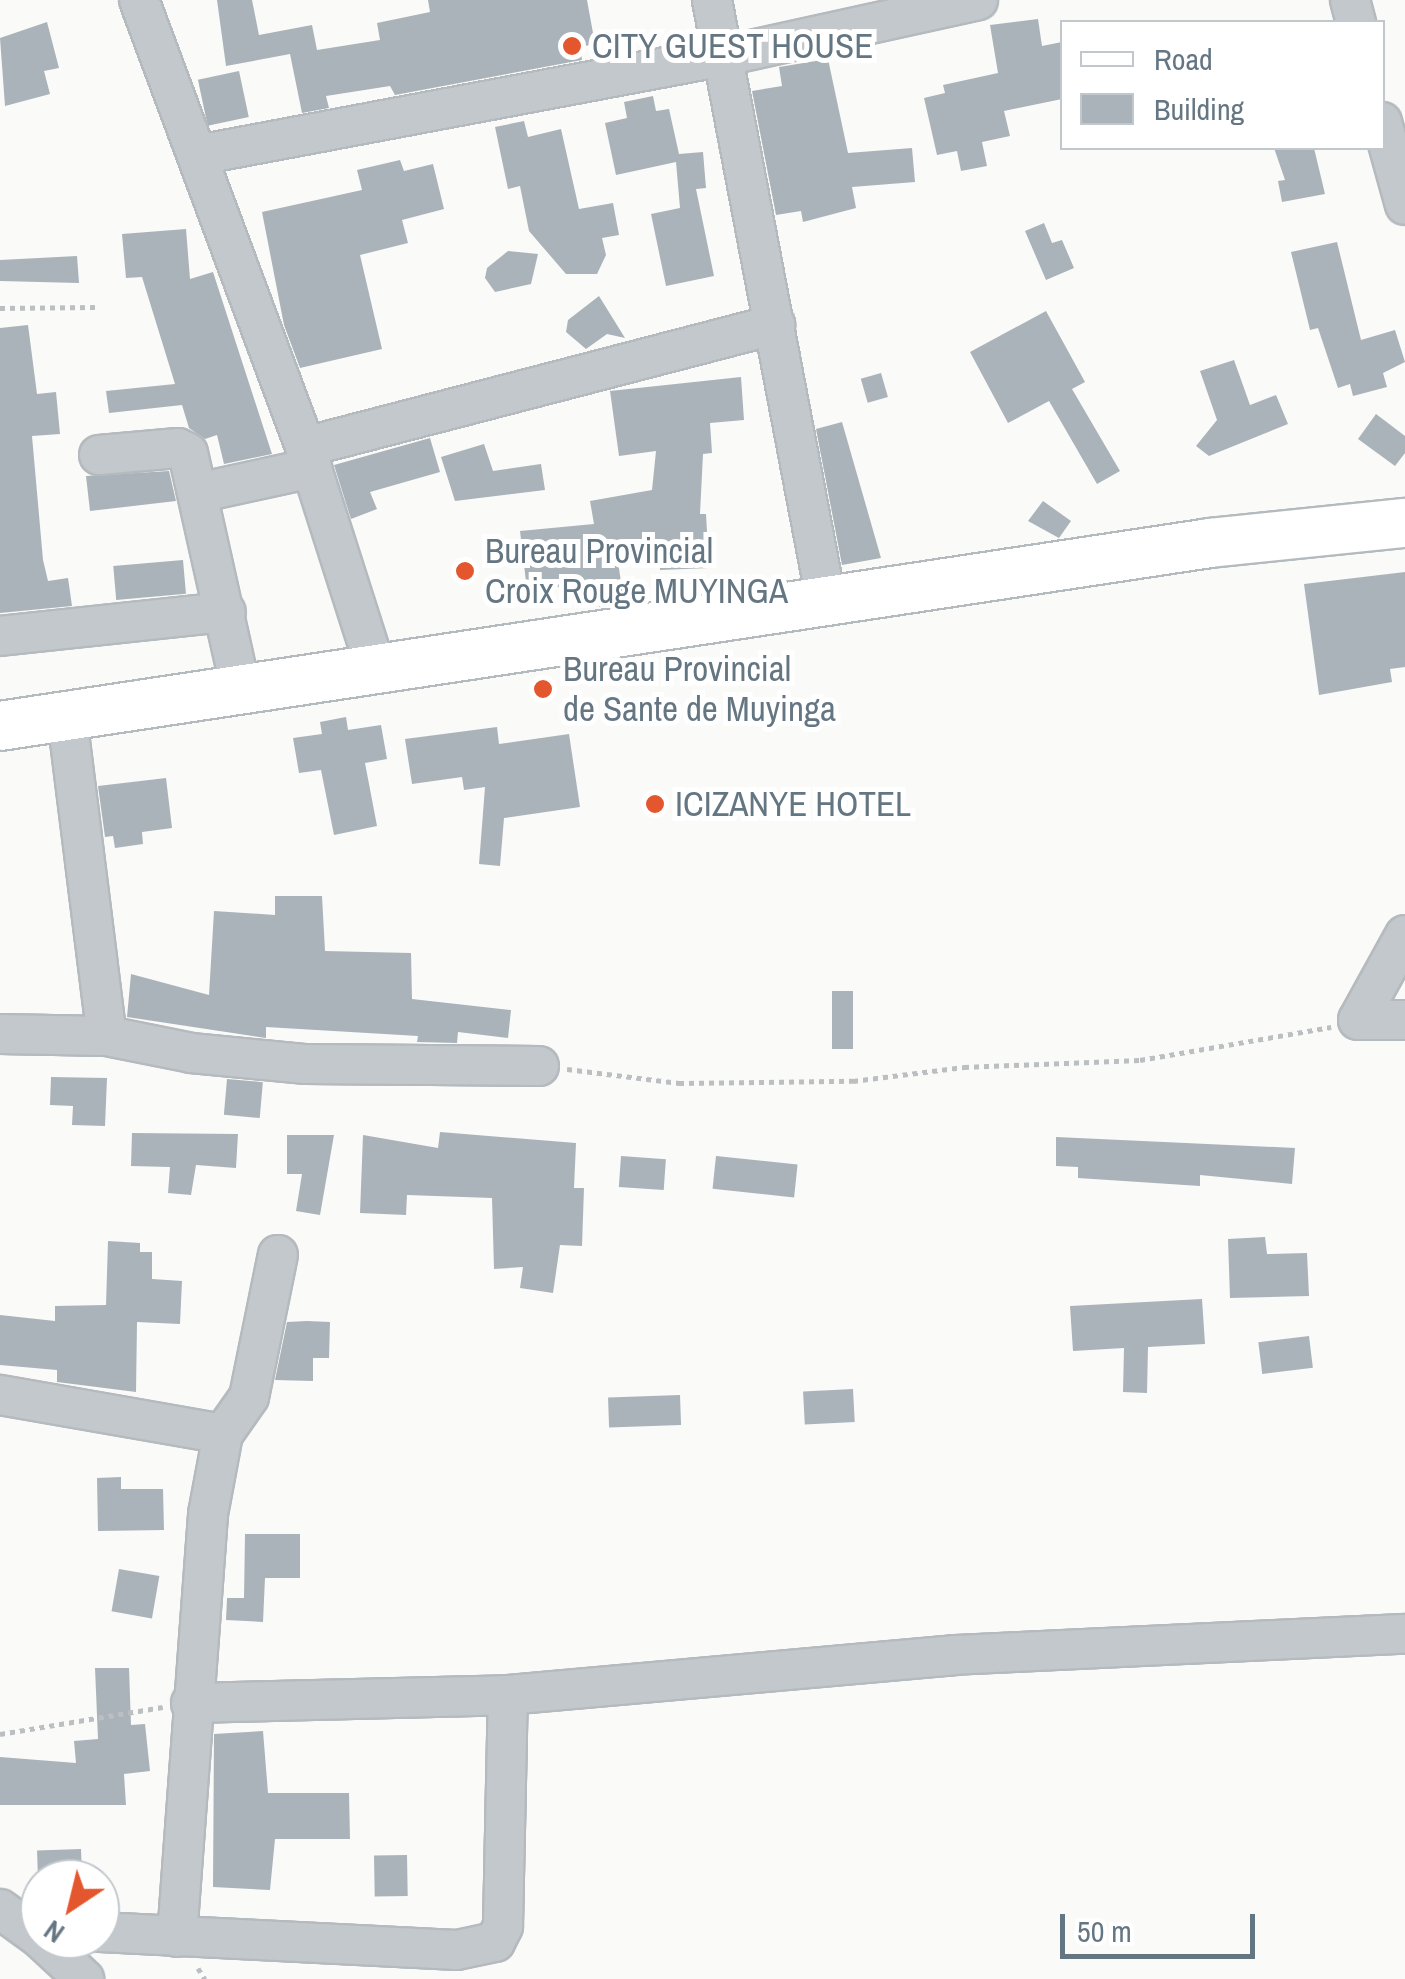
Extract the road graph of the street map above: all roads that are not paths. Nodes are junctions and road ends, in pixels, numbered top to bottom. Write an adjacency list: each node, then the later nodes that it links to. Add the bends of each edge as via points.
1 (140, 0): 6 (street)
2 (712, 0): 4 (street)
3 (978, 0): 4 (street)
4 (724, 56): 6 (street); 8 (street)
5 (1385, 133): 7 (street)
6 (198, 154): 10 (street)
7 (1405, 205)
8 (774, 325): 10 (street); 13 (street)
9 (99, 455): 11 (street, via 178,448 195,464)
10 (309, 457): 11 (street); 16 (street)
11 (202, 492): 14 (street)
12 (1405, 523): 13 (main road, via 1210,543)
13 (827, 605): 16 (main road)
14 (226, 612): 15 (street); 17 (street)
15 (0, 636)
16 (377, 673): 17 (main road)
17 (242, 694): 18 (main road)
18 (68, 717): 19 (main road); 23 (street)
19 (0, 726)
20 (1405, 935): 21 (street, via 1358,1020)
21 (1405, 1020)
22 (0, 1034): 23 (street)
23 (106, 1036): 24 (street, via 191,1053 306,1064)
24 (539, 1066)
25 (278, 1255): 27 (street, via 249,1397)
26 (0, 1395): 27 (street)
27 (222, 1434): 30 (street, via 202,1560)
28 (1405, 1634): 29 (street, via 954,1656)
29 (508, 1695): 30 (street); 32 (street, via 503,1926 494,1942 457,1950)
30 (191, 1703): 32 (street)
31 (120, 1933): 32 (street)
32 (177, 1936)
33 (62, 1959): 34 (street)
34 (84, 1979)

